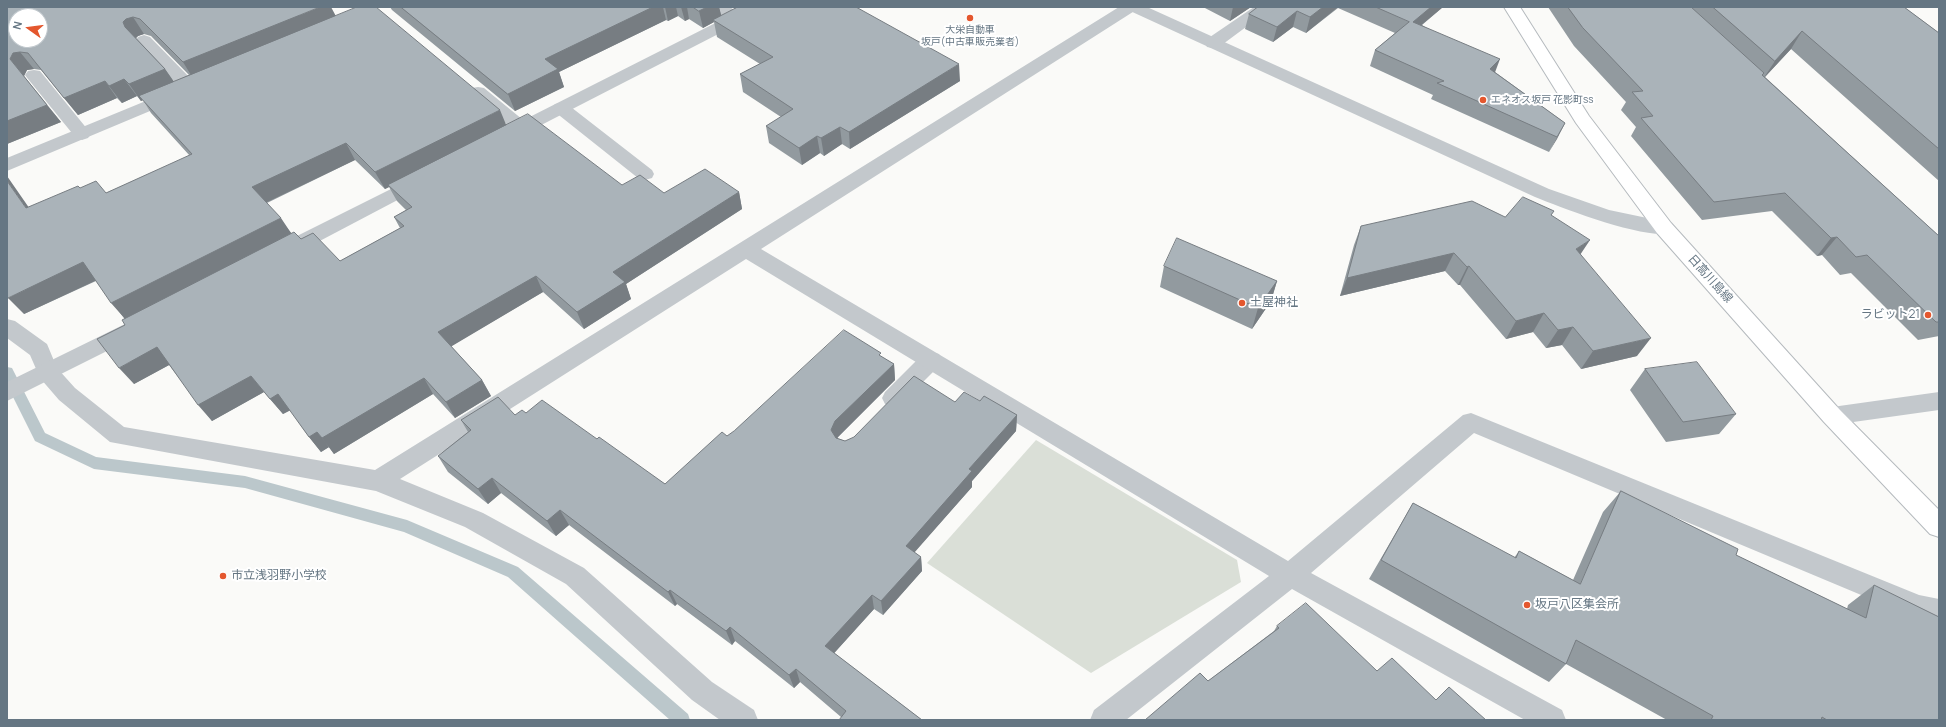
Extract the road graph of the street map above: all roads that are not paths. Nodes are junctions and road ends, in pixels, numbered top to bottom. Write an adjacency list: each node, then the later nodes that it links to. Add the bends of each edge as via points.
1 (719, 7): 7 (street)
2 (759, 7): 7 (street)
3 (1130, 7): 20 (street)
4 (1134, 7): 9 (street)
5 (1265, 7): 9 (street)
6 (1512, 7): 19 (main road, 日高川島線, via 1582,119)
7 (737, 18): 12 (street)
8 (144, 40): 14 (street, via 197,85)
9 (1213, 43): 19 (street, via 1542,193 1630,223)
10 (34, 75): 14 (street)
11 (469, 84): 13 (street)
12 (561, 108): 13 (street); 18 (street)
13 (522, 128): 15 (street)
14 (82, 134): 16 (street)
15 (494, 143)
16 (7, 165)
17 (437, 172): 21 (street)
18 (646, 174)
19 (1664, 228): 29 (main road, 日高川島線)
20 (746, 249): 24 (street); 30 (street)
21 (274, 255)
22 (140, 324): 25 (street)
23 (7, 327): 25 (street, via 39,350)
24 (931, 360): 28 (street); 32 (street)
25 (48, 372): 26 (street); 30 (street, via 67,394 118,435)
26 (7, 392)
27 (1939, 401): 29 (street)
28 (880, 411)
29 (1832, 416): 31 (main road, 日高川島線)
30 (378, 481): 34 (street, via 474,520 575,576 702,691)
31 (1939, 526)
32 (1290, 575): 33 (street, via 1471,422 1918,607); 35 (street); 36 (street)
33 (1939, 611)
34 (744, 720)
35 (1104, 720)
36 (1552, 720)

